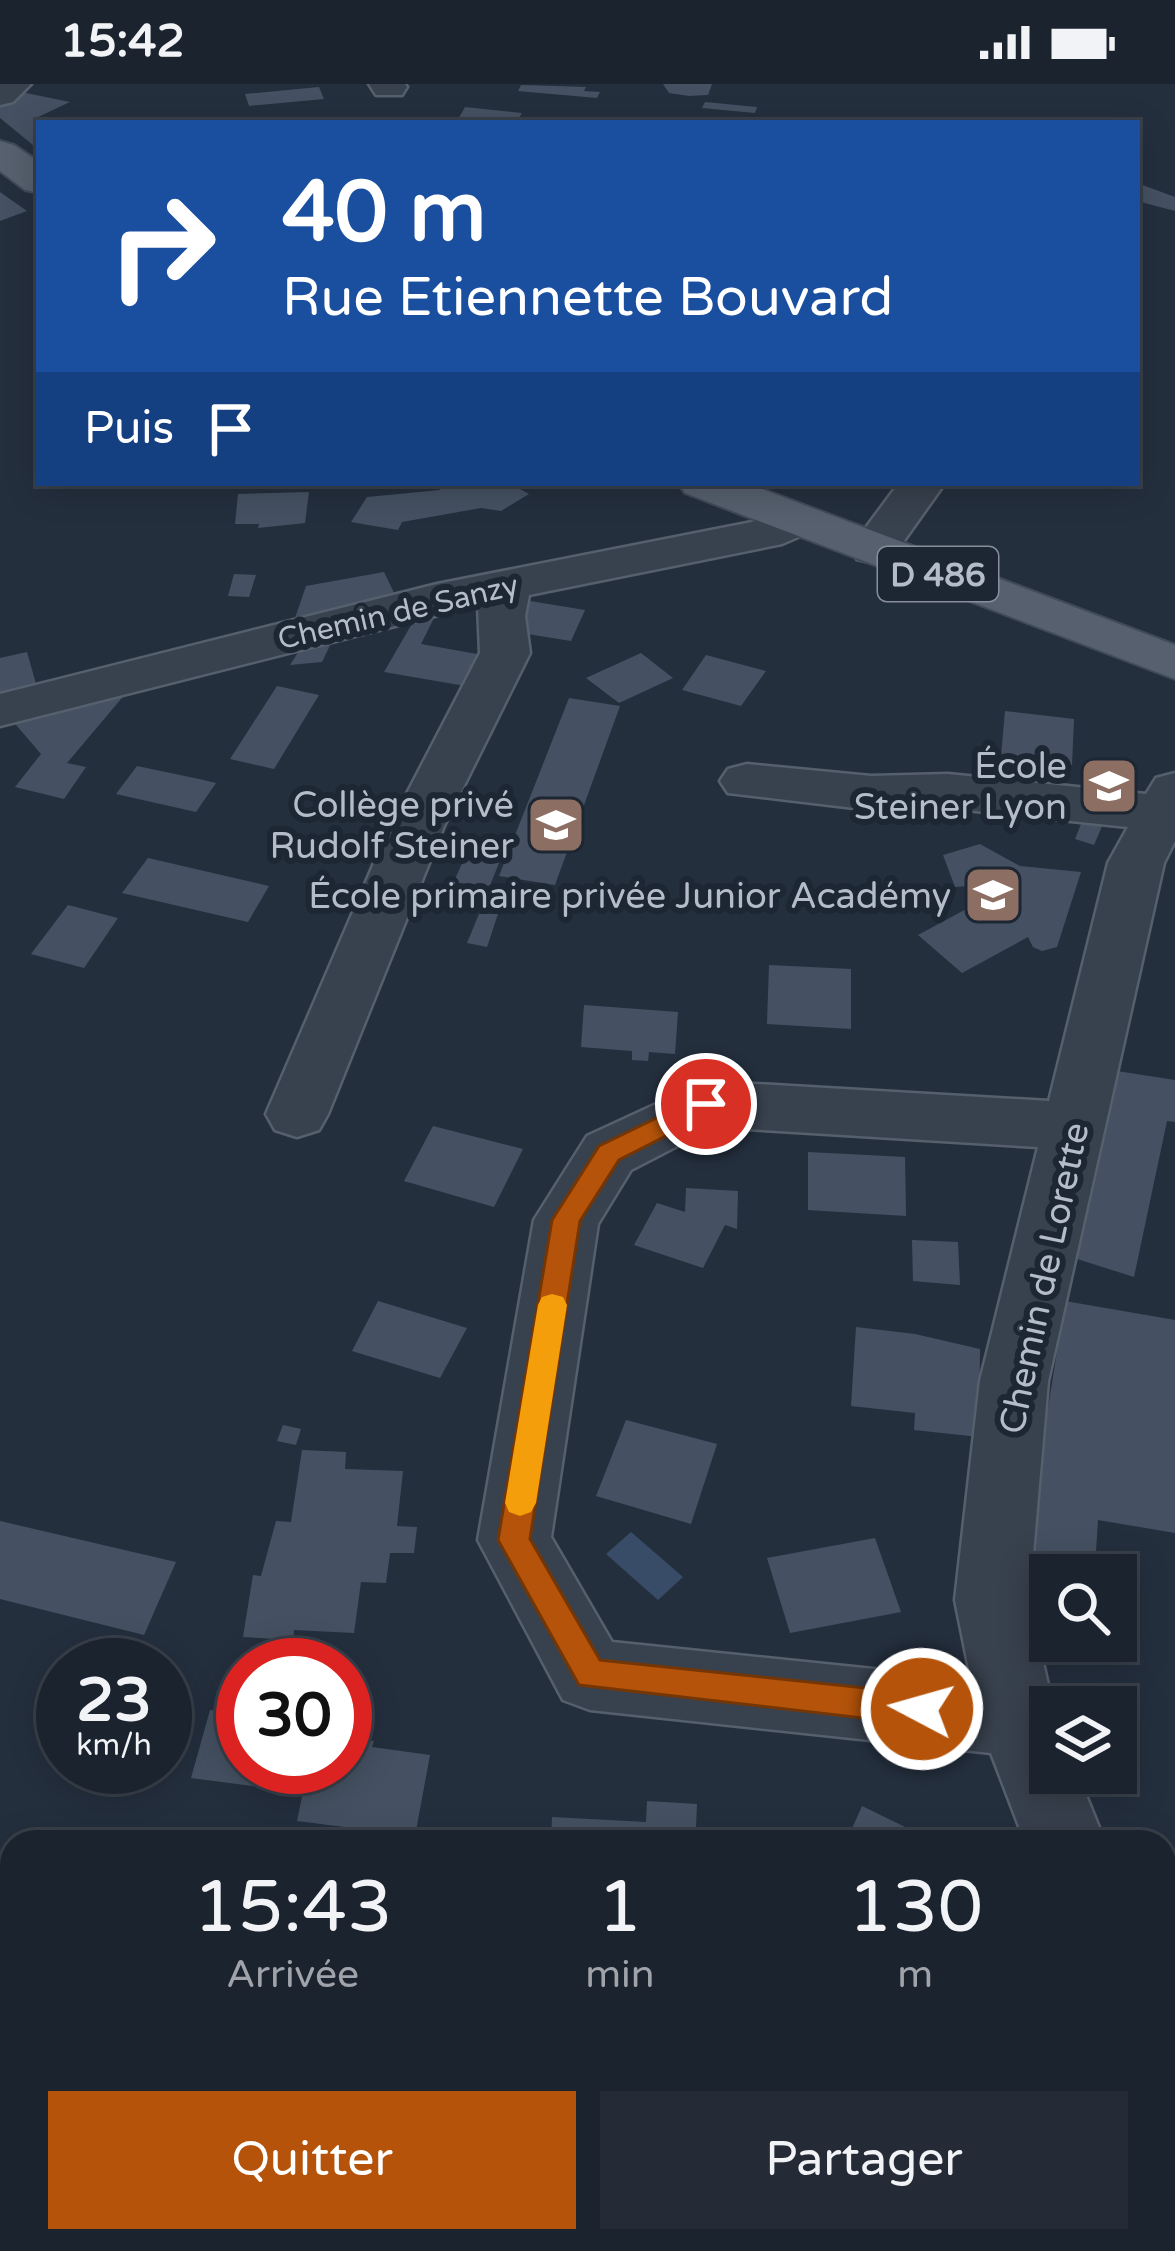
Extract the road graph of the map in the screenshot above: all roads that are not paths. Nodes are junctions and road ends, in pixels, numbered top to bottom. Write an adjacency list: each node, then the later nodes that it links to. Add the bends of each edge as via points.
1 (14, 84): 2 (street)
2 (0, 94)
3 (0, 153): 4 (main road)
4 (36, 179)
5 (710, 486): 7 (main road, D 486)
6 (920, 486): 8 (street)
7 (797, 520): 8 (main road, D 486); 9 (street, Chemin de Sanzy, via 765,534)
8 (874, 549): 10 (main road, D 486)
9 (507, 585): 11 (street, Chemin de Sanzy); 14 (street, via 500,616 505,653 417,826)
10 (1175, 663)
11 (0, 710)
12 (747, 781): 13 (street, via 871,794)
13 (1169, 801): 15 (street, Chemin de Lorette, via 1136,863)
14 (297, 1114)
15 (1075, 1126): 16 (street, Chemin de Lorette, via 1014,1382 992,1600); 16 (street, via 706,1104 609,1153 566,1220 514,1540 590,1675)
16 (1017, 1720): 17 (street, Chemin de Lorette)
17 (1060, 1830)

